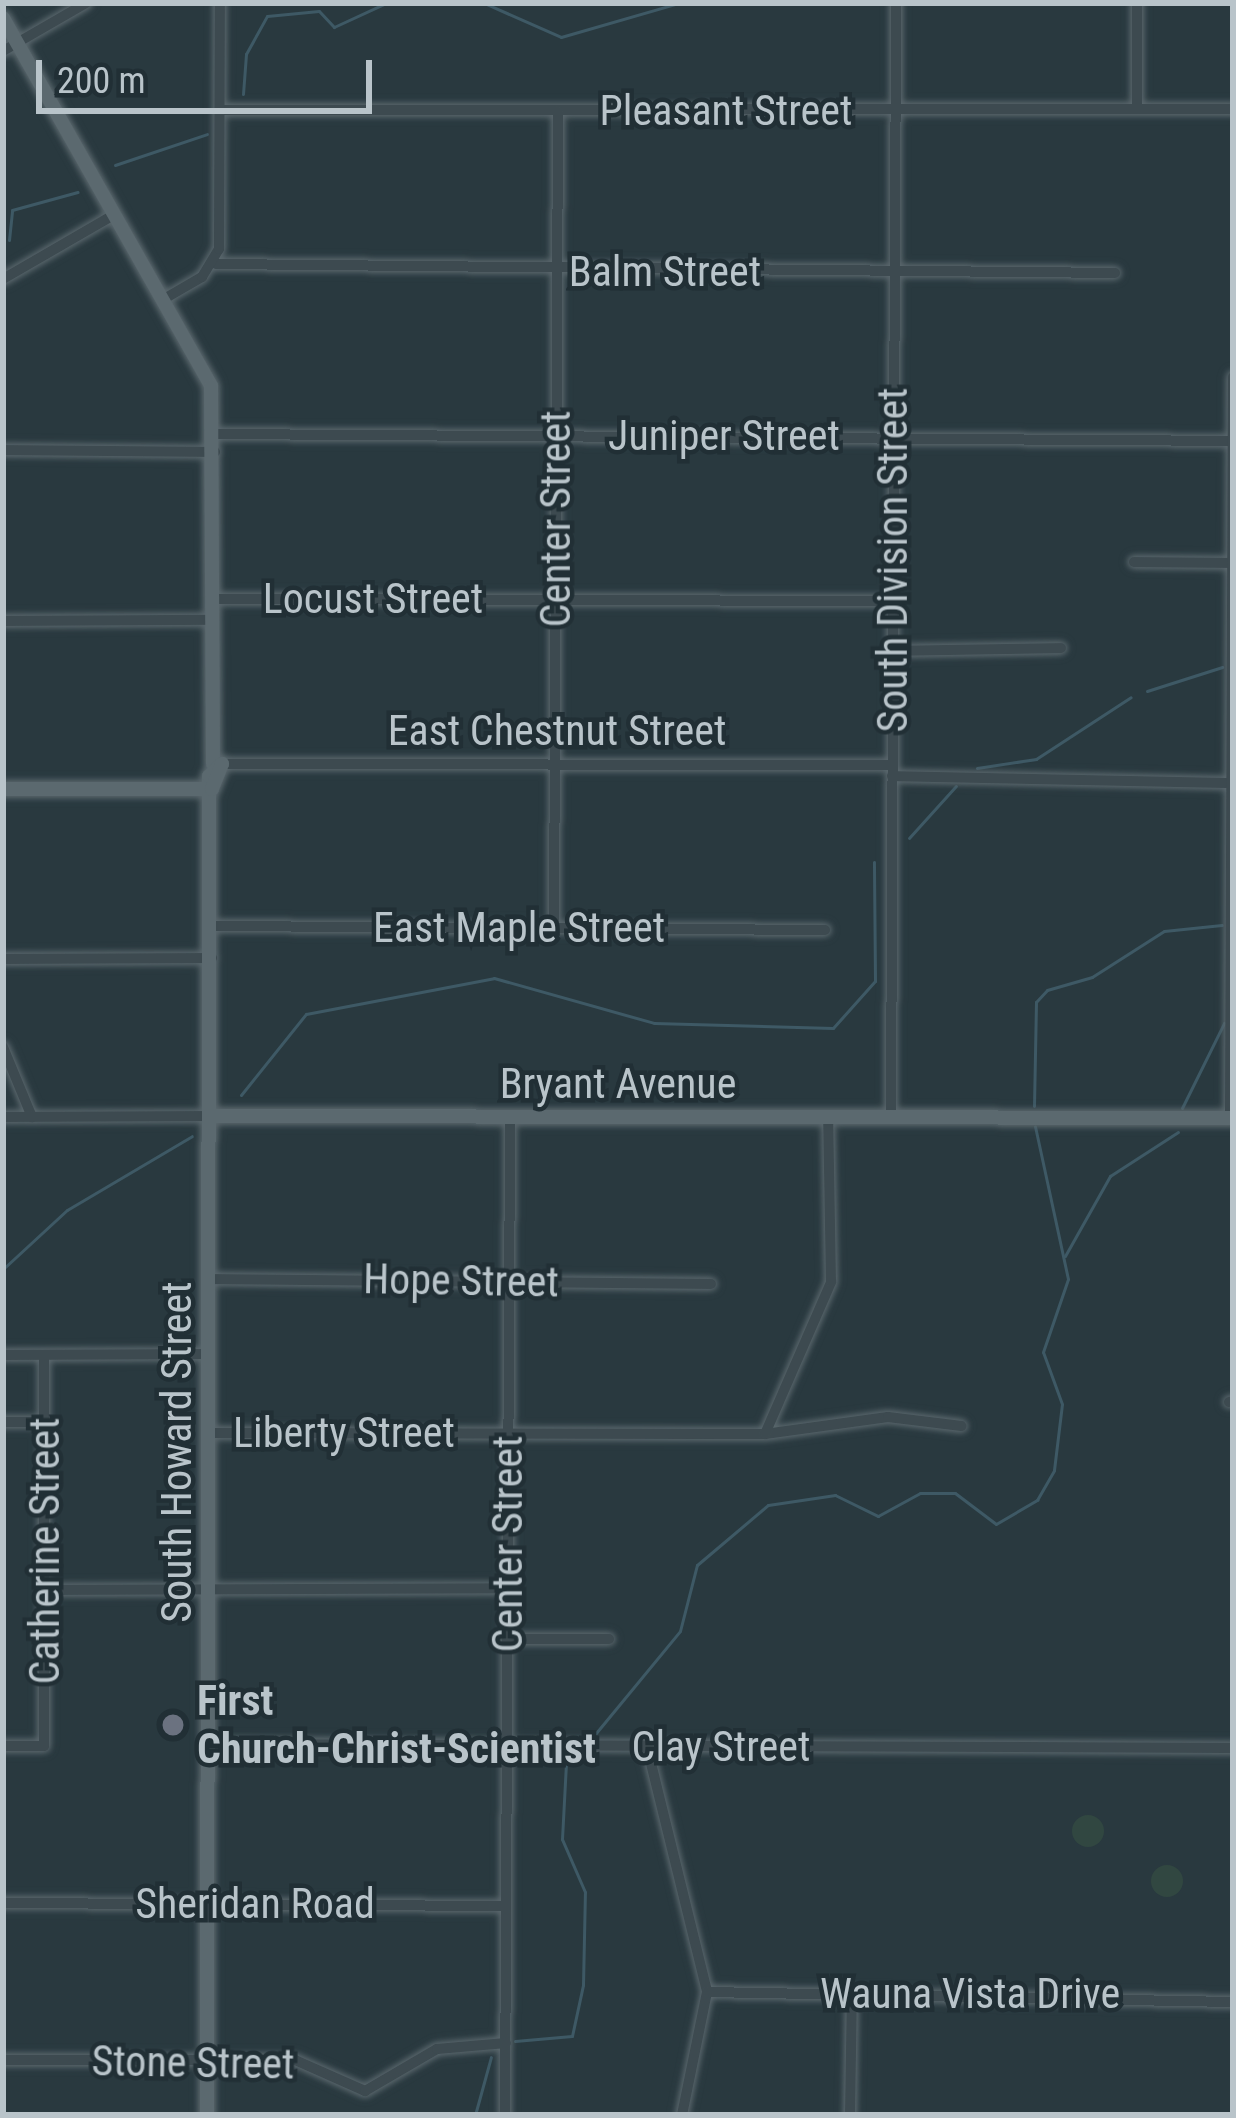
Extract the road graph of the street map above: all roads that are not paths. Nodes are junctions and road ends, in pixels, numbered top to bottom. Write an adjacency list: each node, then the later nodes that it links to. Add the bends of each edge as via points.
1 (86, 3): 6 (street)
2 (220, 3): 7 (street)
3 (896, 3): 11 (street, South Division Street)
4 (1137, 3): 8 (street)
5 (3, 18): 6 (main road)
6 (10, 47): 12 (main road)
7 (220, 110): 10 (street, Pleasant Street); 13 (street)
8 (1137, 110): 9 (street, Pleasant Street); 11 (street, Pleasant Street)
9 (1233, 110)
10 (558, 111): 11 (street, Pleasant Street); 14 (street, Center Street)
11 (896, 111): 15 (street, South Division Street)
12 (115, 214): 17 (street); 18 (main road)
13 (215, 264): 14 (street, Balm Street); 18 (street)
14 (557, 272): 15 (street, Balm Street); 21 (street, Center Street)
15 (896, 272): 16 (street, Balm Street); 22 (street, South Division Street)
16 (1115, 273)
17 (3, 279)
18 (164, 299): 20 (main road, via 214,396)
19 (1233, 377): 23 (street)
20 (215, 434): 21 (street, Juniper Street); 25 (main road)
21 (556, 436): 22 (street, Juniper Street); 29 (street, Center Street)
22 (894, 438): 23 (street, Juniper Street); 30 (street, South Division Street)
23 (1233, 441): 27 (street)
24 (3, 451): 25 (street)
25 (215, 452): 28 (main road)
26 (1134, 562): 27 (street)
27 (1232, 562): 38 (street)
28 (214, 599): 29 (street, Locust Street); 31 (main road)
29 (555, 600): 30 (street, Locust Street); 36 (street, Center Street)
30 (893, 601): 34 (street, South Division Street)
31 (214, 620): 32 (street, Locust Street); 35 (main road)
32 (3, 621)
33 (1061, 648): 34 (street)
34 (893, 651): 37 (street, South Division Street)
35 (218, 764): 36 (street, East Chestnut Street); 40 (main road)
36 (554, 764): 37 (street, East Chestnut Street); 42 (street, Center Street)
37 (892, 770): 38 (street, East Chestnut Street); 51 (street, South Division Street)
38 (1232, 783): 53 (street)
39 (3, 789): 40 (main road)
40 (212, 789): 41 (main road, South Howard Street)
41 (212, 926): 42 (street, East Maple Street); 44 (main road, South Howard Street)
42 (554, 928): 43 (street, East Maple Street)
43 (825, 930)
44 (212, 958): 45 (street); 47 (main road, South Howard Street)
45 (3, 959)
46 (3, 1047): 48 (street)
47 (211, 1116): 48 (street, Bryant Avenue); 49 (main road, Bryant Avenue); 54 (main road, South Howard Street)
48 (32, 1117): 52 (street, Bryant Avenue)
49 (510, 1117): 50 (main road, Bryant Avenue); 55 (street, Center Street)
50 (828, 1117): 51 (main road, Bryant Avenue); 65 (street, via 831,1282)
51 (891, 1117): 53 (main road, Bryant Avenue)
52 (3, 1118)
53 (1232, 1118)
54 (210, 1279): 55 (street, Hope Street); 57 (main road, South Howard Street)
55 (510, 1281): 56 (street, Hope Street); 64 (street, Center Street)
56 (712, 1284)
57 (210, 1354): 59 (street); 63 (main road, South Howard Street)
58 (3, 1355): 59 (street)
59 (44, 1355): 61 (street, Catherine Street)
60 (3, 1422): 61 (street)
61 (44, 1422): 68 (street, Catherine Street)
62 (961, 1426): 65 (street, Liberty Street, via 852,1418)
63 (210, 1433): 64 (street, Liberty Street); 67 (main road, South Howard Street)
64 (509, 1433): 65 (street, Liberty Street); 66 (street, Center Street)
65 (765, 1434)
66 (508, 1588): 67 (street); 69 (street, Center Street)
67 (209, 1589): 68 (street); 71 (main road, South Howard Street)
68 (45, 1590): 72 (street, Catherine Street, via 44,1746)
69 (508, 1639): 70 (street); 73 (street, Center Street)
70 (609, 1639)
71 (208, 1744): 73 (street, Clay Street); 77 (main road, South Howard Street)
72 (3, 1746)
73 (507, 1746): 74 (street, Clay Street); 78 (street, Center Street)
74 (647, 1747): 75 (street, Clay Street); 79 (street)
75 (1233, 1748)
76 (3, 1903): 77 (street, Sheridan Road)
77 (208, 1904): 78 (street, Sheridan Road); 84 (main road, South Howard Street)
78 (506, 1906): 82 (street, Center Street)
79 (707, 1992): 80 (street, Wauna Vista Drive); 87 (street)
80 (852, 1994): 81 (street, Wauna Vista Drive); 88 (street)
81 (1233, 2002)
82 (506, 2043): 84 (street, Stone Street, via 437,2049 365,2091 295,2060); 86 (street, Center Street)
83 (3, 2060): 84 (street, Stone Street)
84 (207, 2062): 85 (main road, South Howard Street)
85 (207, 2115)
86 (505, 2115)
87 (682, 2115)
88 (850, 2115)

